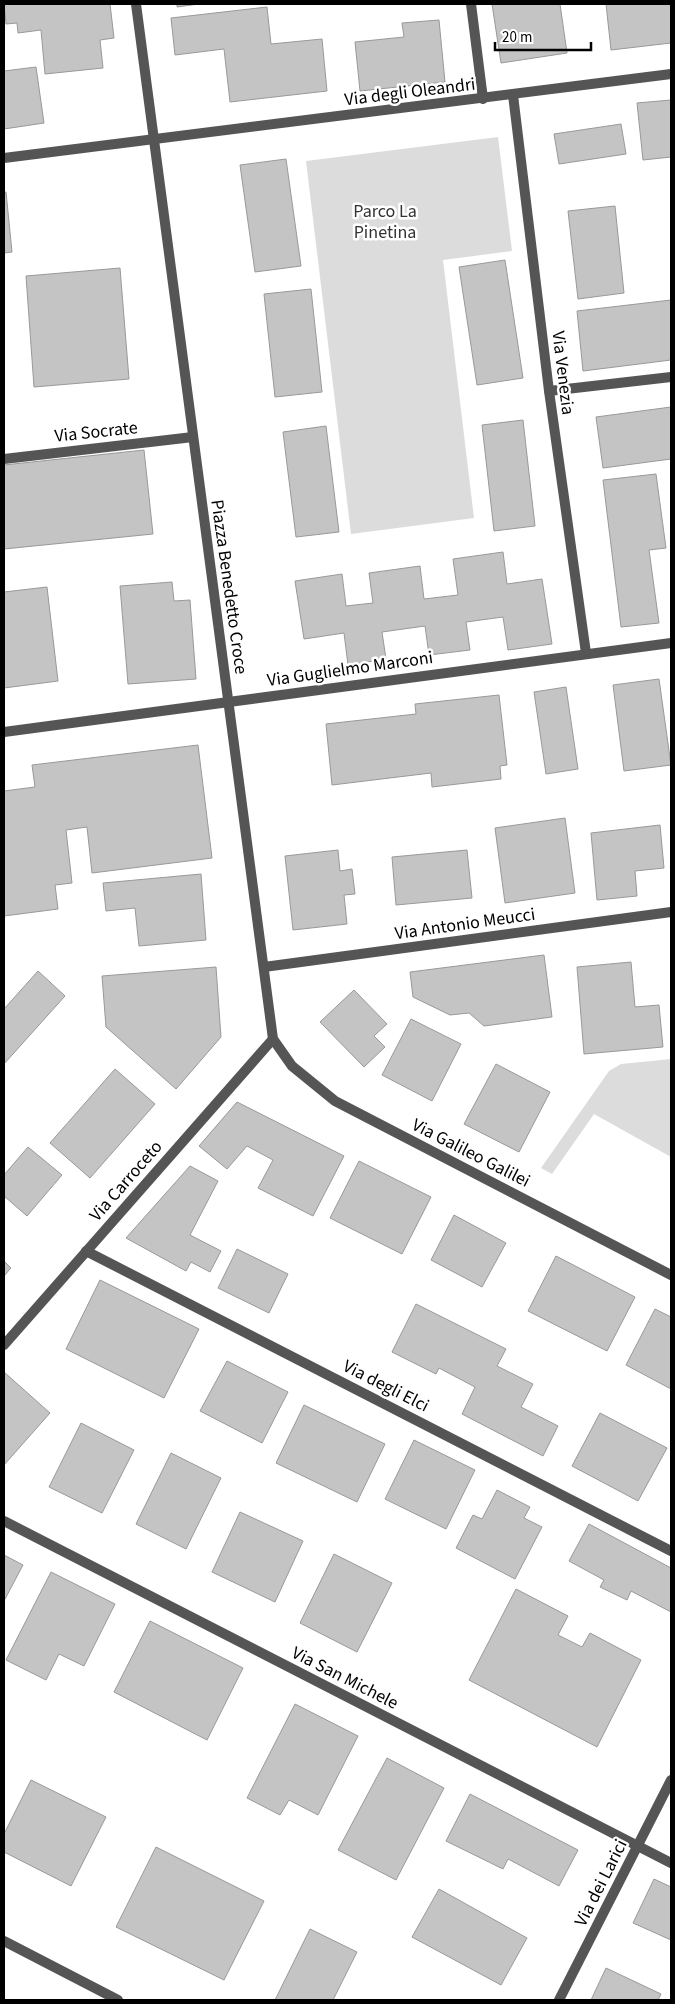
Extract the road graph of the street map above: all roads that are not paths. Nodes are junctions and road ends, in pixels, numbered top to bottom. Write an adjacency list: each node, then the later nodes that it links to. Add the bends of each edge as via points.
1 (136, 4): 6 (street, Piazza Benedetto Croce)
2 (471, 4): 5 (street)
3 (671, 74): 4 (street, Via degli Oleandri)
4 (513, 95): 5 (street, Via degli Oleandri); 9 (street, Via Venezia)
5 (483, 100): 6 (street, Via degli Oleandri)
6 (153, 139): 7 (street, Via degli Oleandri); 10 (street, Piazza Benedetto Croce)
7 (4, 158)
8 (671, 377): 9 (street)
9 (549, 391): 13 (street, Via Venezia)
10 (192, 437): 11 (street, Via Socrate); 14 (street, Piazza Benedetto Croce)
11 (4, 459)
12 (671, 643): 13 (street, Via Guglielmo Marconi)
13 (586, 653): 14 (street, Via Guglielmo Marconi)
14 (228, 702): 15 (street, Via Guglielmo Marconi); 17 (street, Piazza Benedetto Croce)
15 (4, 732)
16 (671, 912): 17 (street, Via Antonio Meucci)
17 (264, 967): 18 (street, Piazza Benedetto Croce)
18 (273, 1039): 19 (street, Via Carroceto); 20 (street, Via Galileo Galilei, via 292,1066 335,1101)
19 (86, 1251): 21 (street, Via Carroceto); 23 (street, Via degli Elci)
20 (671, 1275)
21 (4, 1345)
22 (4, 1521): 25 (street, Via San Michele)
23 (671, 1551)
24 (671, 1780): 25 (street, Via dei Larici)
25 (638, 1846): 26 (street, Via San Michele); 29 (street, Via dei Larici)
26 (671, 1863)
27 (4, 1941): 28 (street)
28 (118, 2000)
29 (559, 2000)

